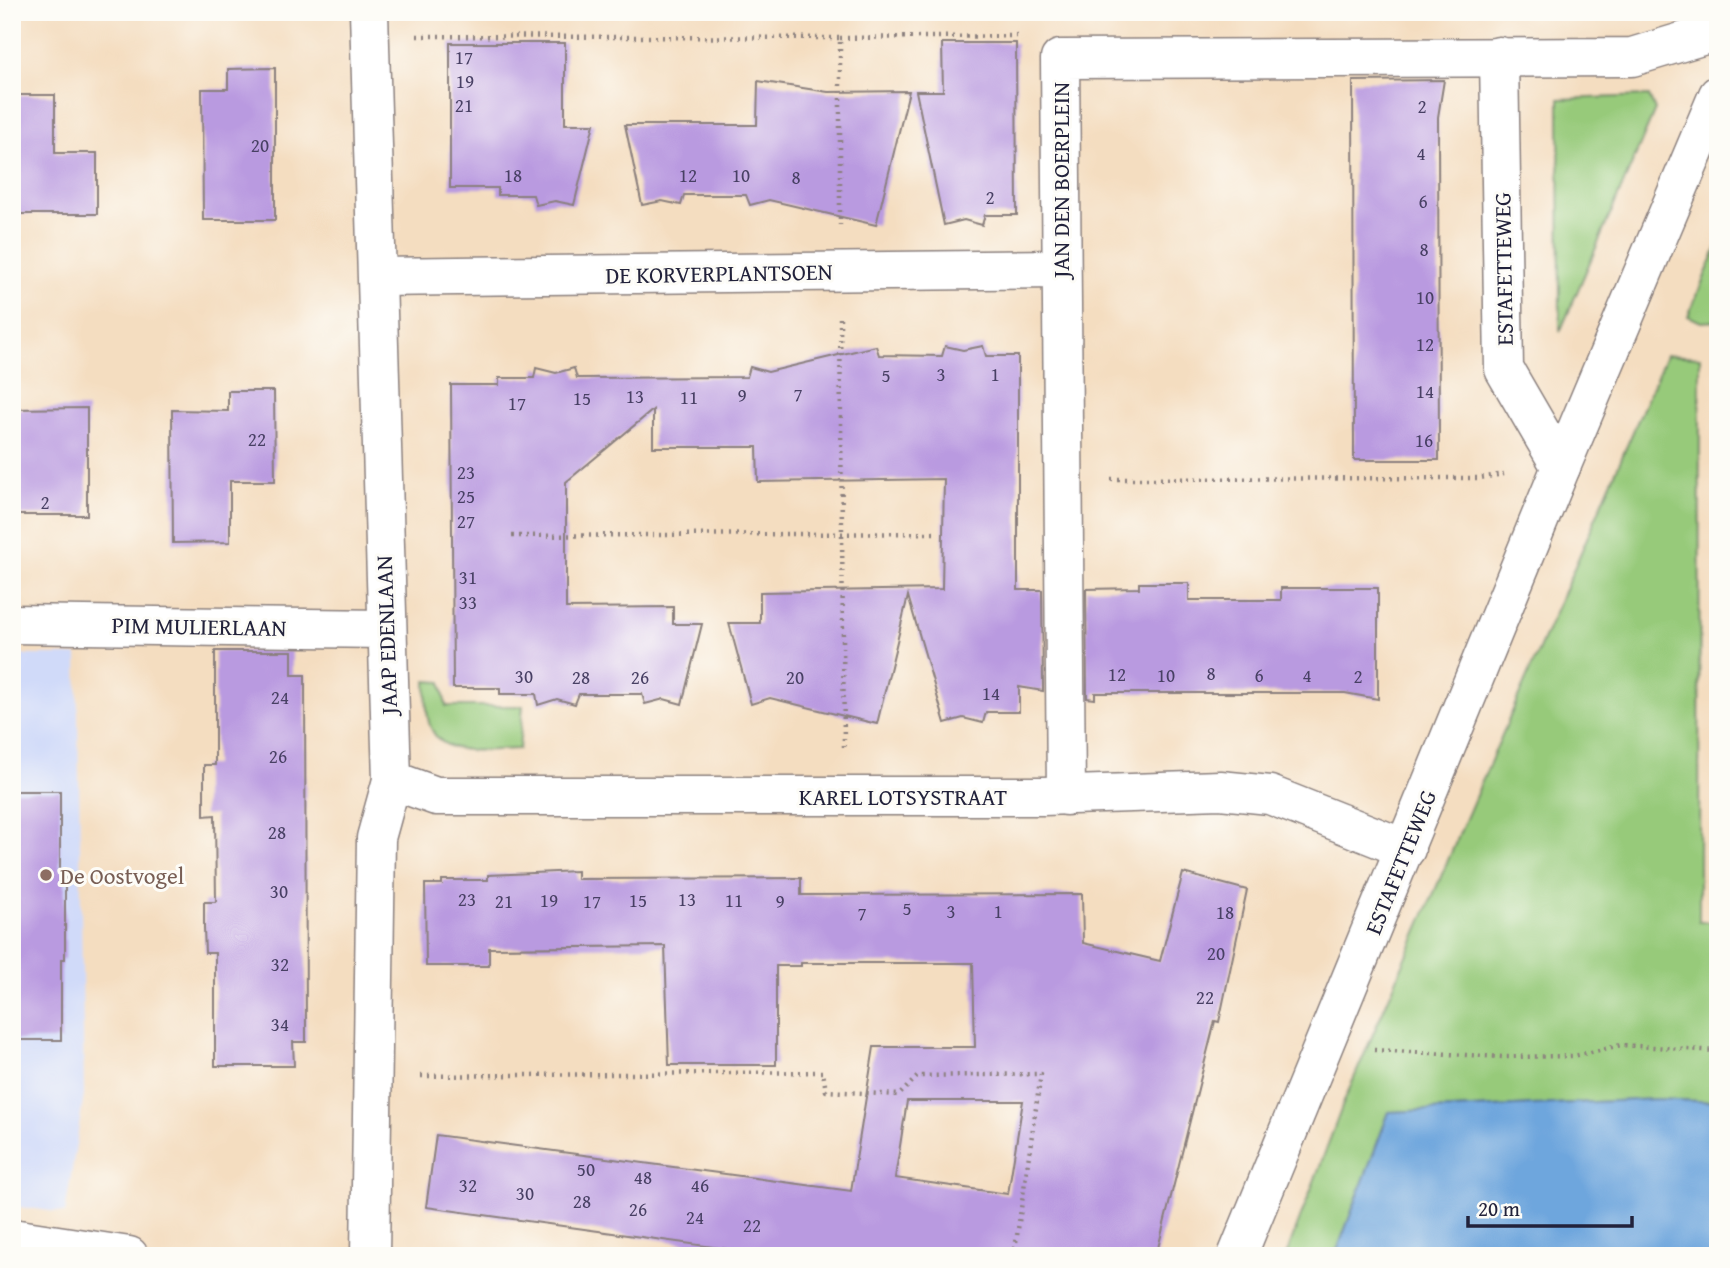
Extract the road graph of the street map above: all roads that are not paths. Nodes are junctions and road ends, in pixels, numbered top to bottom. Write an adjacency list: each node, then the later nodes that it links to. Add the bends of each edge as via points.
1 (370, 24): 6 (street, JAAP EDENLAAN)
2 (1718, 31): 3 (street, JAN DEN BOERPLEIN, via 1632,57)
3 (1499, 56): 5 (street, JAN DEN BOERPLEIN, via 1060,59); 7 (street, ESTAFETTEWEG, via 1504,369)
4 (1718, 94): 7 (street, ESTAFETTEWEG)
5 (1060, 269): 6 (street, DE KORVERPLANTSOEN); 11 (street, JAN DEN BOERPLEIN)
6 (378, 277): 9 (street, JAAP EDENLAAN)
7 (1561, 467): 12 (street, ESTAFETTEWEG)
8 (12, 624): 9 (street, PIM MULIERLAAN)
9 (385, 629): 10 (street, JAAP EDENLAAN)
10 (392, 780): 11 (street, KAREL LOTSYSTRAAT, via 436,796); 15 (street, JAAP EDENLAAN, via 376,838)
11 (1066, 796): 12 (street, KAREL LOTSYSTRAAT, via 1220,790 1270,795)
12 (1406, 849): 16 (street, ESTAFETTEWEG)
13 (12, 1238): 14 (street)
14 (129, 1256)
15 (370, 1256)
16 (1237, 1256)

